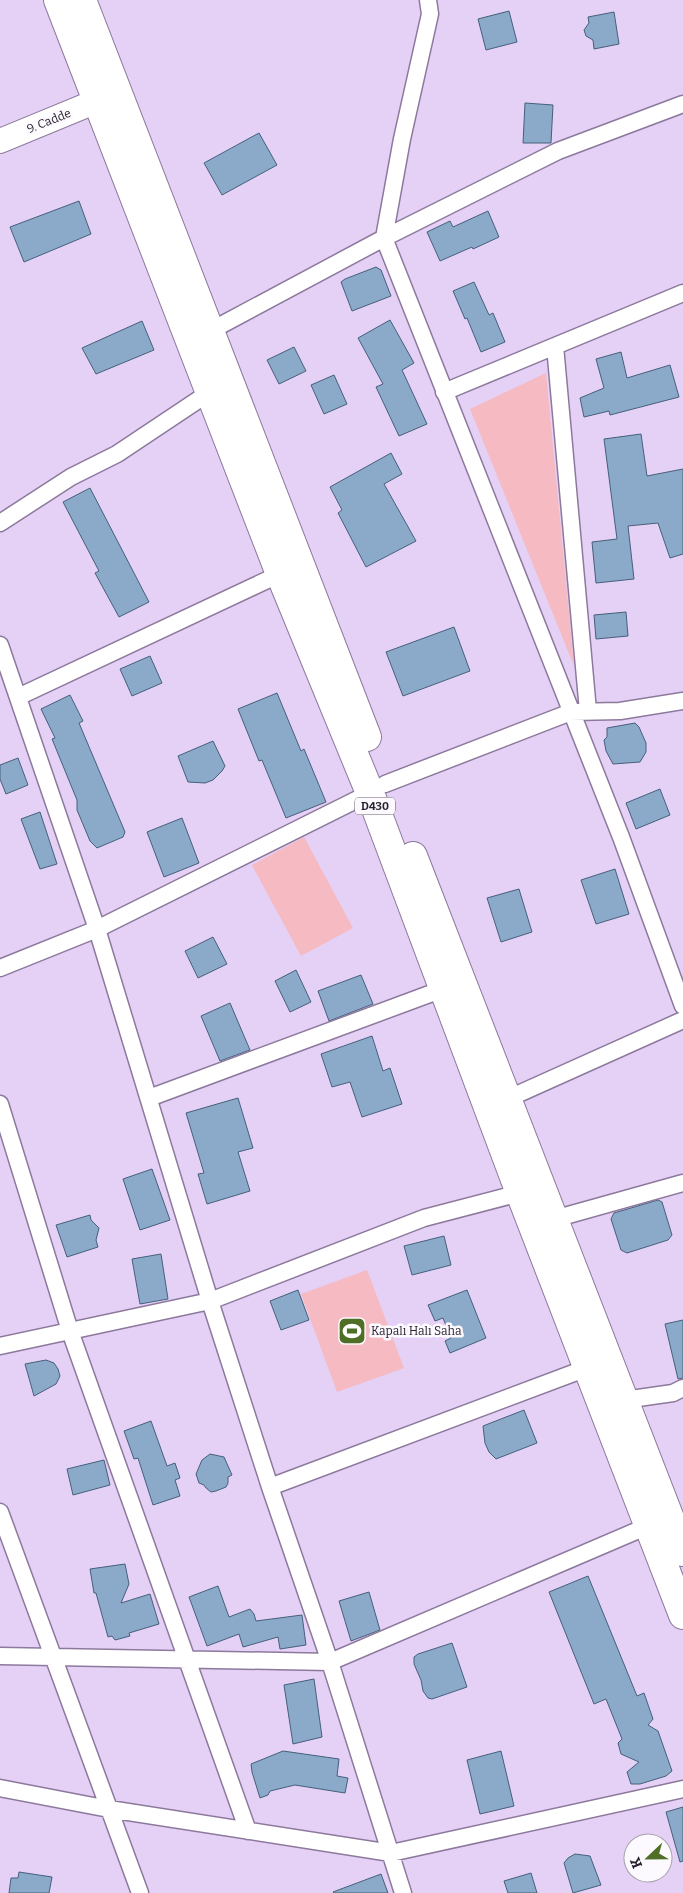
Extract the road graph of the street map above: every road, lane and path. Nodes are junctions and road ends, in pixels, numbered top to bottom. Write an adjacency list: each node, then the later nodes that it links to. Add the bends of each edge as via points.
1 (58, 0): 4 (highway, D430)
2 (82, 0): 9 (highway, D430)
3 (428, 0): 7 (street, via 430,14)
4 (97, 101): 6 (street, 9. Cadde); 11 (highway, D430)
5 (683, 104): 7 (street, via 558,151)
6 (0, 140)
7 (384, 238): 9 (street); 12 (street)
8 (683, 293): 10 (street)
9 (210, 331): 20 (highway, D430)
10 (555, 346): 12 (street); 18 (street)
11 (210, 392): 13 (street, via 116,454 72,477); 14 (highway, D430)
12 (444, 392): 19 (street)
13 (0, 523)
14 (280, 574): 16 (street); 20 (highway, D430)
15 (0, 645): 16 (street)
16 (18, 697): 21 (street)
17 (683, 701): 18 (street)
18 (588, 711): 19 (street)
19 (571, 712): 20 (street); 24 (street)
20 (378, 788): 21 (street); 23 (highway, D430); 27 (highway, D430)
21 (97, 929): 22 (street); 26 (street)
22 (0, 968)
23 (443, 989): 26 (street); 30 (highway, D430)
24 (683, 1006)
25 (683, 1020): 27 (street)
26 (149, 1098): 32 (street)
27 (508, 1099): 31 (highway, D430)
28 (0, 1104): 33 (street)
29 (683, 1183): 31 (street)
30 (520, 1193): 32 (street, via 424,1218); 35 (highway, D430)
31 (554, 1219): 37 (highway, D430)
32 (210, 1301): 33 (street); 38 (street)
33 (70, 1331): 34 (street); 45 (street)
34 (0, 1346)
35 (587, 1368): 38 (street); 40 (highway, D430)
36 (683, 1388): 37 (street)
37 (624, 1400): 41 (highway, D430)
38 (270, 1487): 46 (street)
39 (0, 1512): 44 (street)
40 (648, 1526): 42 (highway, D430); 46 (street)
41 (683, 1552)
42 (683, 1616)
43 (0, 1656): 44 (street)
44 (53, 1657): 45 (street); 49 (street)
45 (187, 1660): 46 (street); 50 (street)
46 (330, 1662): 51 (street)
47 (0, 1788): 49 (street)
48 (683, 1789): 51 (street)
49 (109, 1809): 50 (street); 52 (street)
50 (248, 1831): 51 (street)
51 (390, 1853): 53 (street)
52 (140, 1893)
53 (403, 1893)

